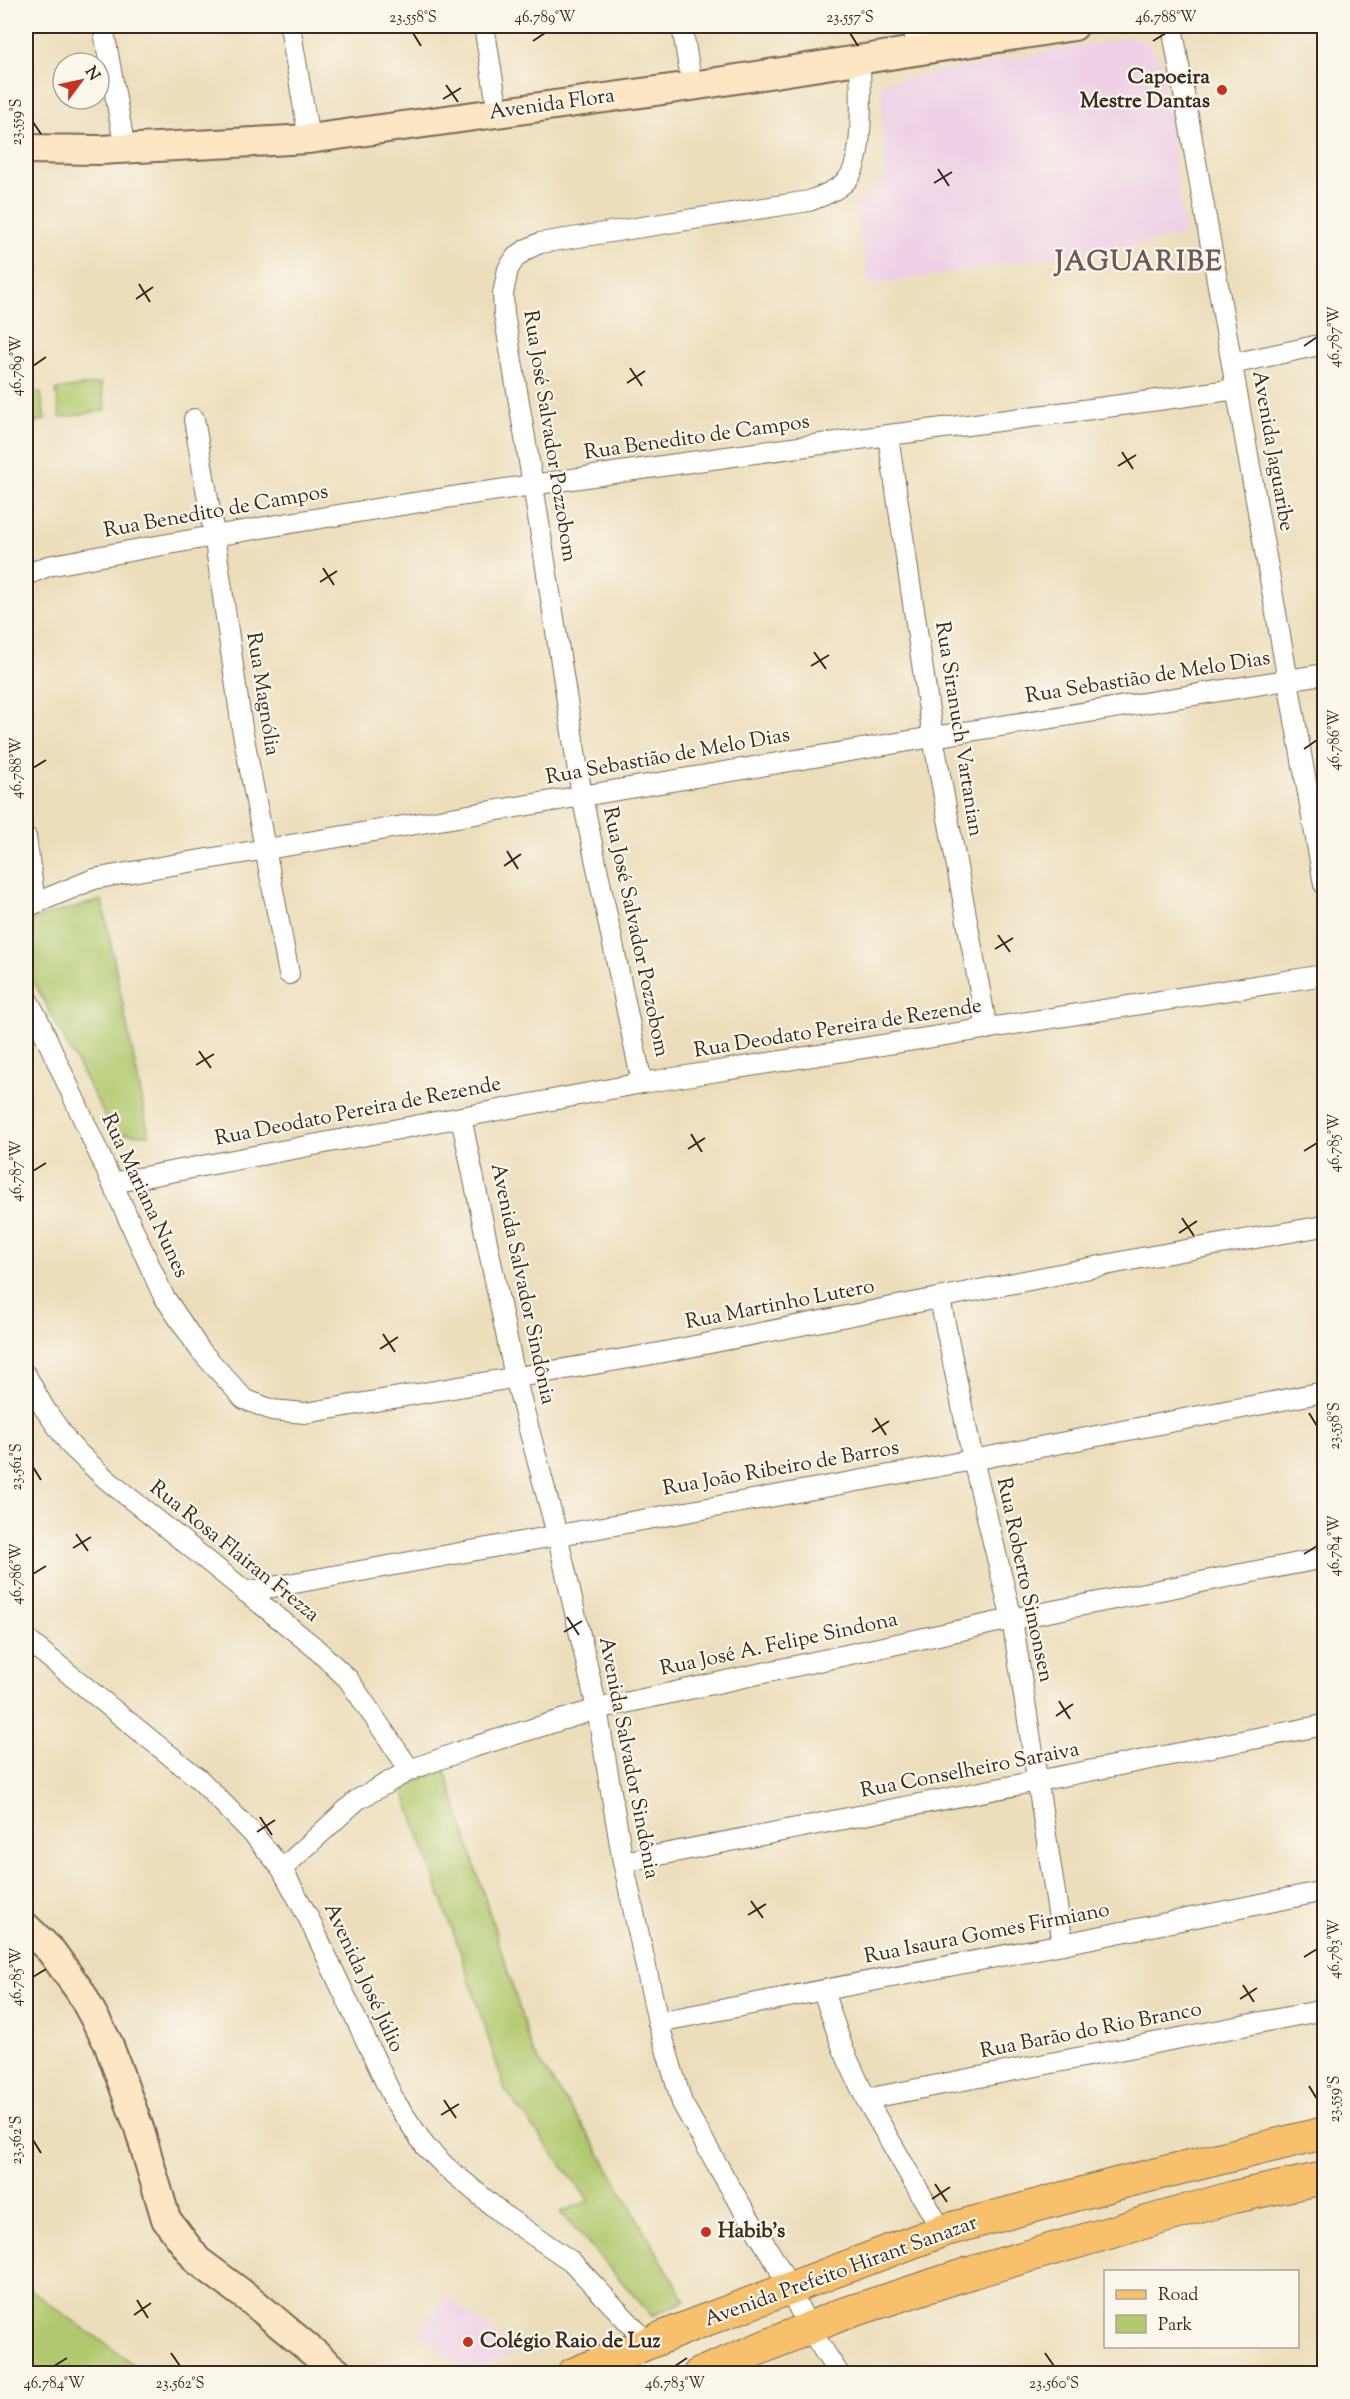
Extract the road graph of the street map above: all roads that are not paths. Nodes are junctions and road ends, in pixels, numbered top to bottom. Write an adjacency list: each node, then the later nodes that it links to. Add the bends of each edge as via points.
1 (103, 26): 13 (street)
2 (291, 26): 11 (street)
3 (484, 26): 10 (street)
4 (682, 26): 9 (street)
5 (1074, 26): 7 (main road, Avenida Flora)
6 (1172, 26): 15 (street, Avenida Jaguaribe)
7 (916, 38): 8 (main road, Avenida Flora)
8 (860, 61): 9 (main road, Avenida Flora); 19 (street, Rua José Salvador Pozzobom, via 859,150 847,180 832,192 809,201 540,243 516,257 504,281 504,314)
9 (692, 86): 10 (main road, Avenida Flora)
10 (498, 112): 11 (main road, Avenida Flora)
11 (309, 139): 13 (main road, Avenida Flora)
12 (26, 149): 13 (main road, Avenida Flora)
13 (124, 149)
14 (1324, 344): 15 (street)
15 (1232, 364): 16 (street, Avenida Jaguaribe)
16 (1236, 389): 18 (street, Rua Benedito de Campos); 23 (street, Avenida Jaguaribe)
17 (194, 419): 20 (street, Rua Magnólia)
18 (888, 436): 19 (street, Rua Benedito de Campos); 24 (street, Rua Siranuch Vartanian)
19 (533, 485): 20 (street, Rua Benedito de Campos); 25 (street, Rua José Salvador Pozzobom)
20 (214, 534): 21 (street, Rua Benedito de Campos, via 48,566); 27 (street, Rua Magnólia)
21 (26, 575)
22 (1324, 674): 23 (street, Rua Sebastião de Melo Dias)
23 (1288, 680): 24 (street, Rua Sebastião de Melo Dias); 28 (street, Avenida Jaguaribe)
24 (933, 737): 25 (street, Rua Sebastião de Melo Dias); 33 (street, Rua Siranuch Vartanian)
25 (582, 796): 27 (street, Rua Sebastião de Melo Dias); 34 (street, Rua José Salvador Pozzobom)
26 (26, 837): 29 (street)
27 (264, 849): 29 (street, Rua Sebastião de Melo Dias, via 94,879); 30 (street, Rua Magnólia)
28 (1324, 884)
29 (30, 905)
30 (289, 974)
31 (1324, 975): 33 (street, Rua Deodato Pereira de Rezende)
32 (26, 998): 36 (street, Rua Mariana Nunes)
33 (987, 1029): 34 (street, Rua Deodato Pereira de Rezende)
34 (642, 1083): 35 (street, Rua Deodato Pereira de Rezende)
35 (461, 1116): 36 (street, Rua Deodato Pereira de Rezende); 40 (street, Avenida Salvador Sindônia)
36 (112, 1183): 42 (street, Rua Mariana Nunes, via 163,1295 200,1350)
37 (1324, 1226): 38 (street, Rua Martinho Lutero)
38 (940, 1299): 40 (street, Rua Martinho Lutero); 43 (street, Rua Roberto Simonsen)
39 (26, 1375): 46 (street, Rua Rosa Flairan Frezza, via 71,1446)
40 (515, 1377): 42 (street, Rua Martinho Lutero, via 304,1413 272,1410); 44 (street, Avenida Salvador Sindônia)
41 (1324, 1392): 43 (street, Rua João Ribeiro de Barros)
42 (244, 1399)
43 (973, 1460): 44 (street, Rua João Ribeiro de Barros); 47 (street, Rua Roberto Simonsen)
44 (557, 1534): 46 (street, Rua João Ribeiro de Barros); 49 (street, Avenida Salvador Sindônia)
45 (1324, 1558): 47 (street, Rua José A. Felipe Sindona)
46 (244, 1592): 51 (street, Rua Rosa Flairan Frezza, via 348,1679)
47 (1012, 1619): 49 (street, Rua José A. Felipe Sindona); 52 (street, Rua Roberto Simonsen)
48 (26, 1639): 54 (street, Avenida José Júlio, via 199,1779)
49 (597, 1709): 51 (street, Rua José A. Felipe Sindona); 53 (street, Avenida Salvador Sindônia)
50 (1324, 1725): 52 (street, Rua Conselheiro Saraiva)
51 (410, 1770): 54 (street, Rua José A. Felipe Sindona, via 357,1800)
52 (1038, 1782): 53 (street, Rua Conselheiro Saraiva); 57 (street, Rua Roberto Simonsen)
53 (624, 1862): 60 (street, Avenida Salvador Sindônia)
54 (282, 1869): 67 (street, Avenida José Júlio, via 394,2100 425,2146 505,2216 571,2262)
55 (1324, 1891): 57 (street, Rua Isaura Gomes Firmiano)
56 (26, 1927): 68 (main road, via 51,1951 80,1991 108,2043 166,2219 197,2260)
57 (1063, 1944): 58 (street, Rua Isaura Gomes Firmiano)
58 (823, 1991): 60 (street, Rua Isaura Gomes Firmiano); 61 (street)
59 (1324, 2010): 61 (street, Rua Barão do Rio Branco)
60 (658, 2022): 65 (street, Avenida Salvador Sindônia, via 682,2103)
61 (866, 2099): 64 (street)
62 (1324, 2133): 64 (main road, Avenida Prefeito Hirant Sanazar)
63 (1324, 2178): 66 (main road, Avenida Prefeito Hirant Sanazar, via 1234,2197 984,2268 840,2314)
64 (942, 2231): 65 (main road, Avenida Prefeito Hirant Sanazar)
65 (790, 2288): 66 (street, Avenida Salvador Sindônia); 67 (main road, Avenida Prefeito Hirant Sanazar)
66 (809, 2328): 70 (main road, Avenida Prefeito Hirant Sanazar); 71 (street, Avenida Salvador Sindônia)
67 (649, 2344): 69 (main road, Avenida Prefeito Hirant Sanazar)
68 (339, 2373)
69 (573, 2373)
70 (699, 2373)
71 (839, 2373)

